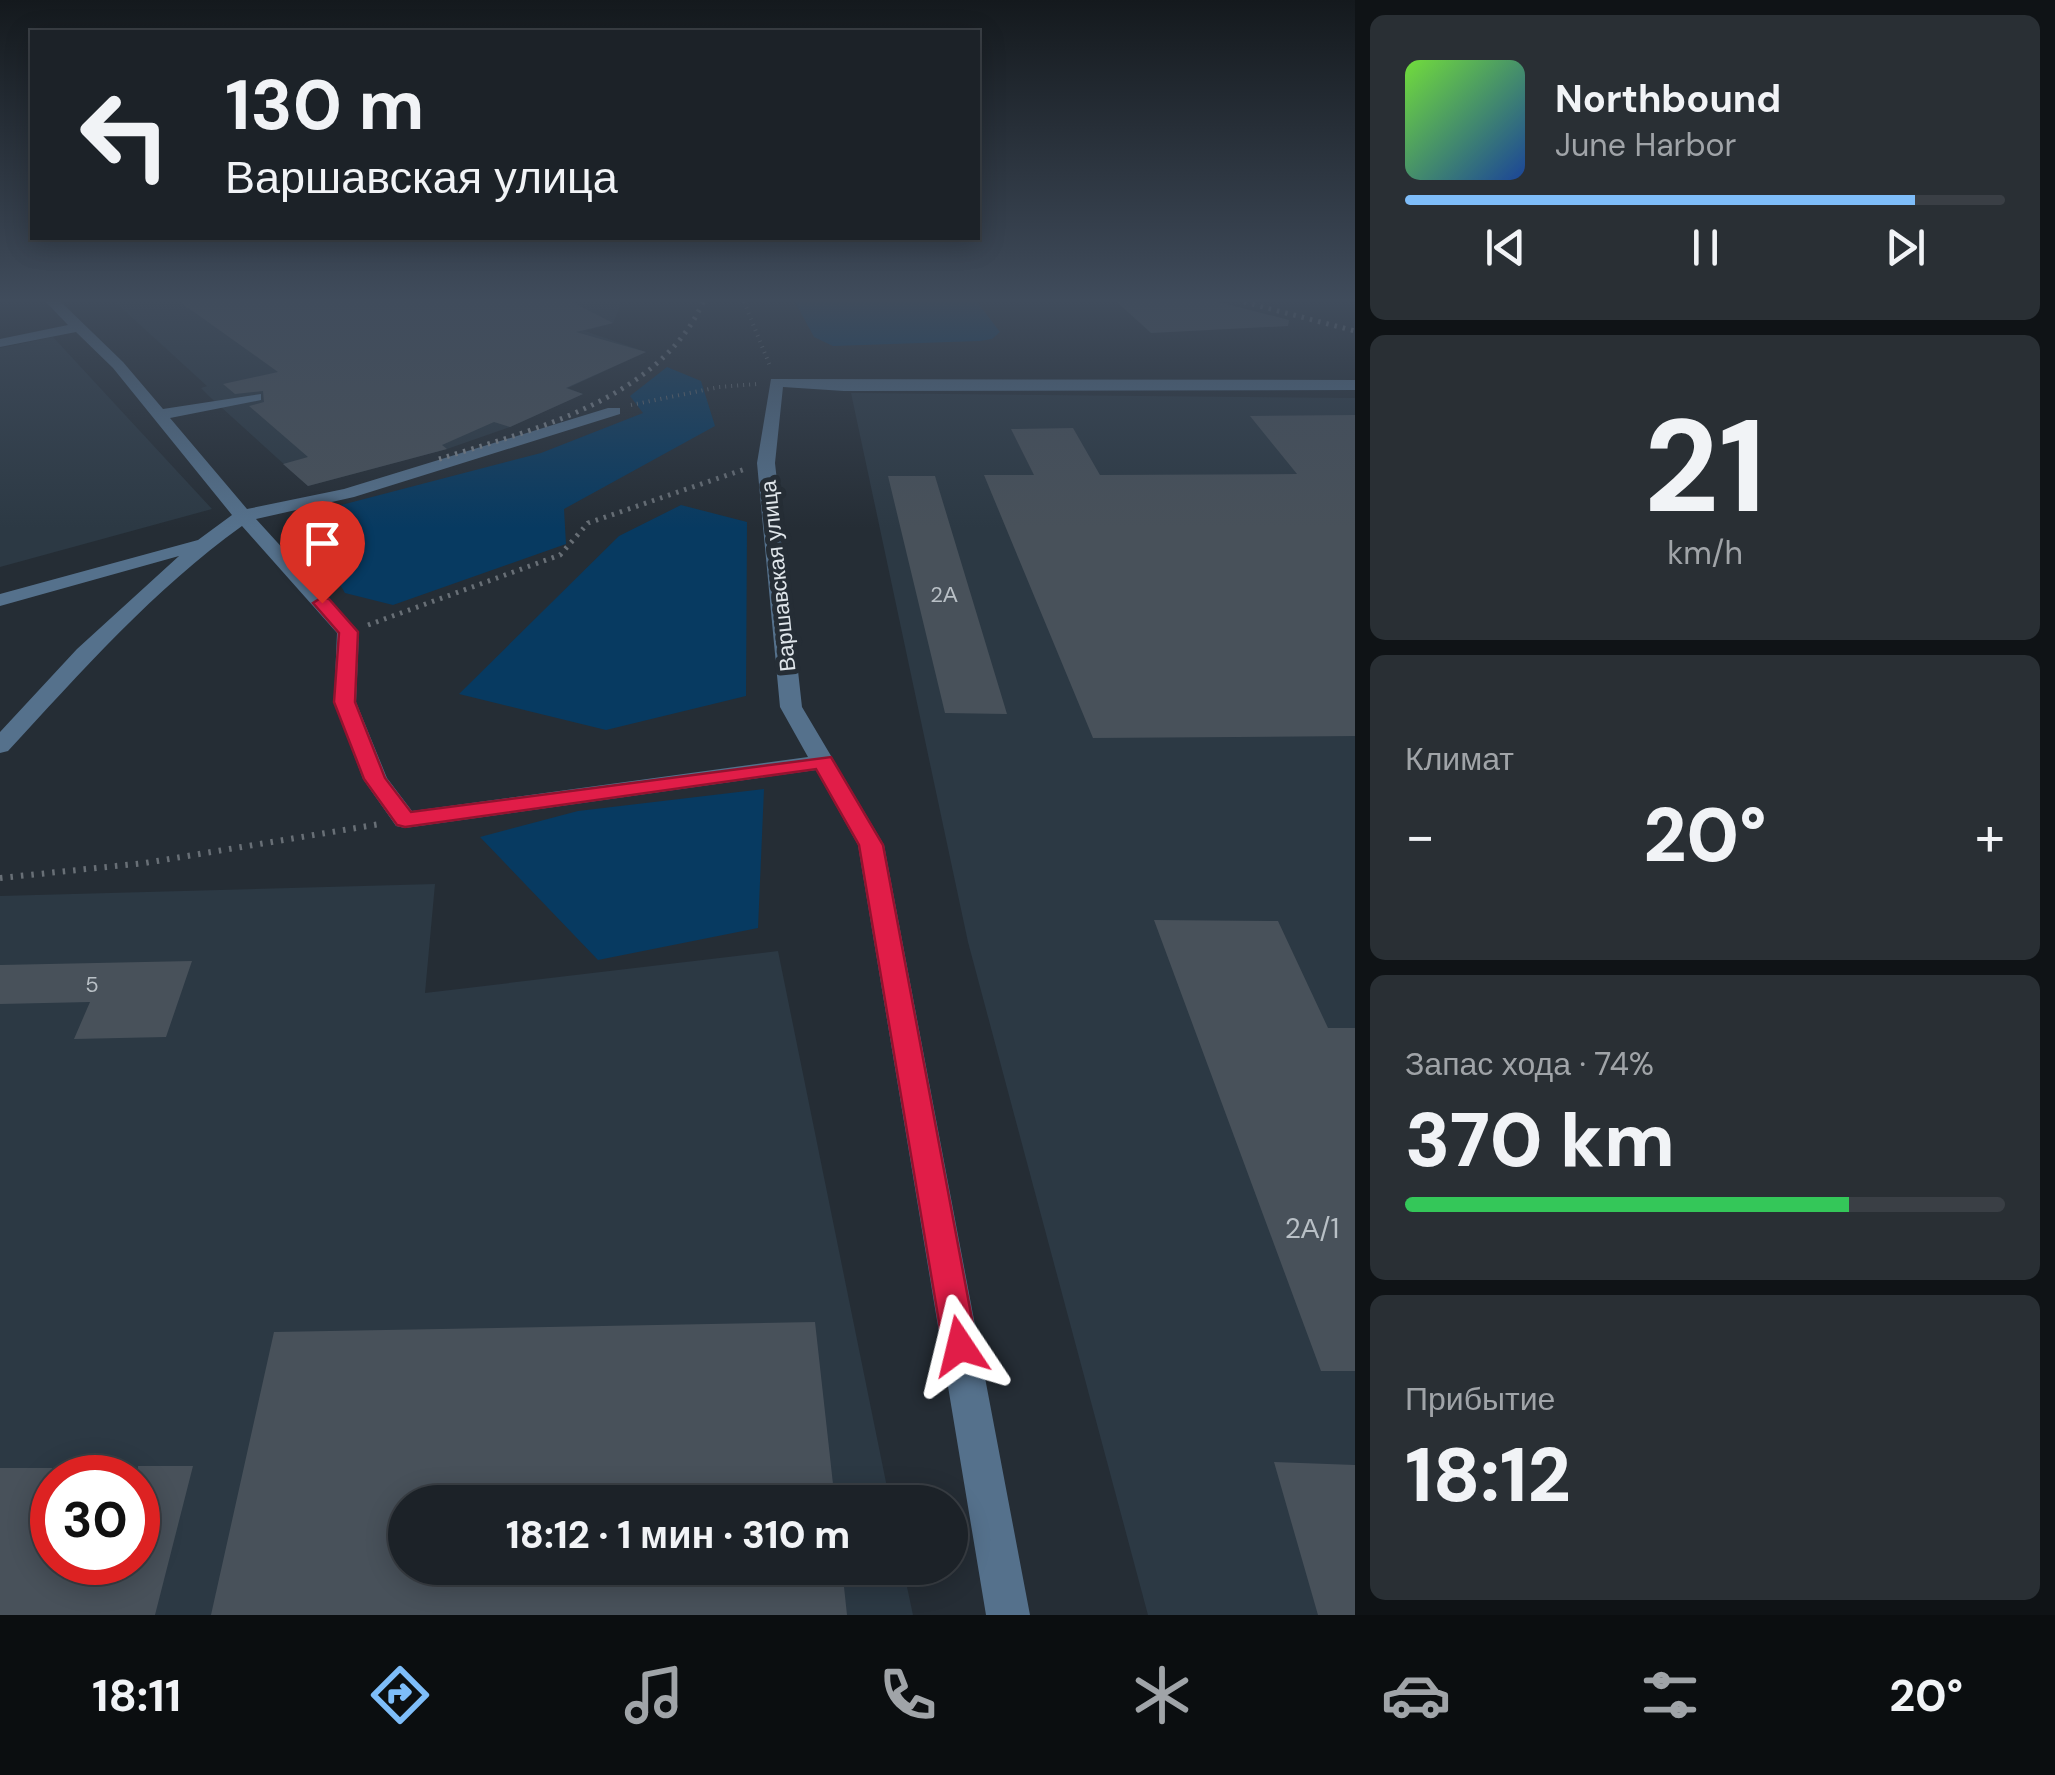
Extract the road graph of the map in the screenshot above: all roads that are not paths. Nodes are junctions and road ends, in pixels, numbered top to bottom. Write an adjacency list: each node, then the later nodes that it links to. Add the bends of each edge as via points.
1 (128, 377): 5 (street)
2 (1355, 385): 10 (street, Варшавская улица, via 776,382 766,463 791,707)
3 (255, 397): 5 (street)
4 (614, 411): 6 (street, via 368,487)
5 (160, 415): 6 (street)
6 (244, 516): 7 (street); 10 (street, via 348,632 344,702 375,779 405,820)
7 (204, 544): 8 (street); 9 (street, via 85,654)
8 (0, 600)
9 (0, 746)
10 (823, 762): 11 (street, Варшавская улица, via 871,845)
11 (1008, 1615)

